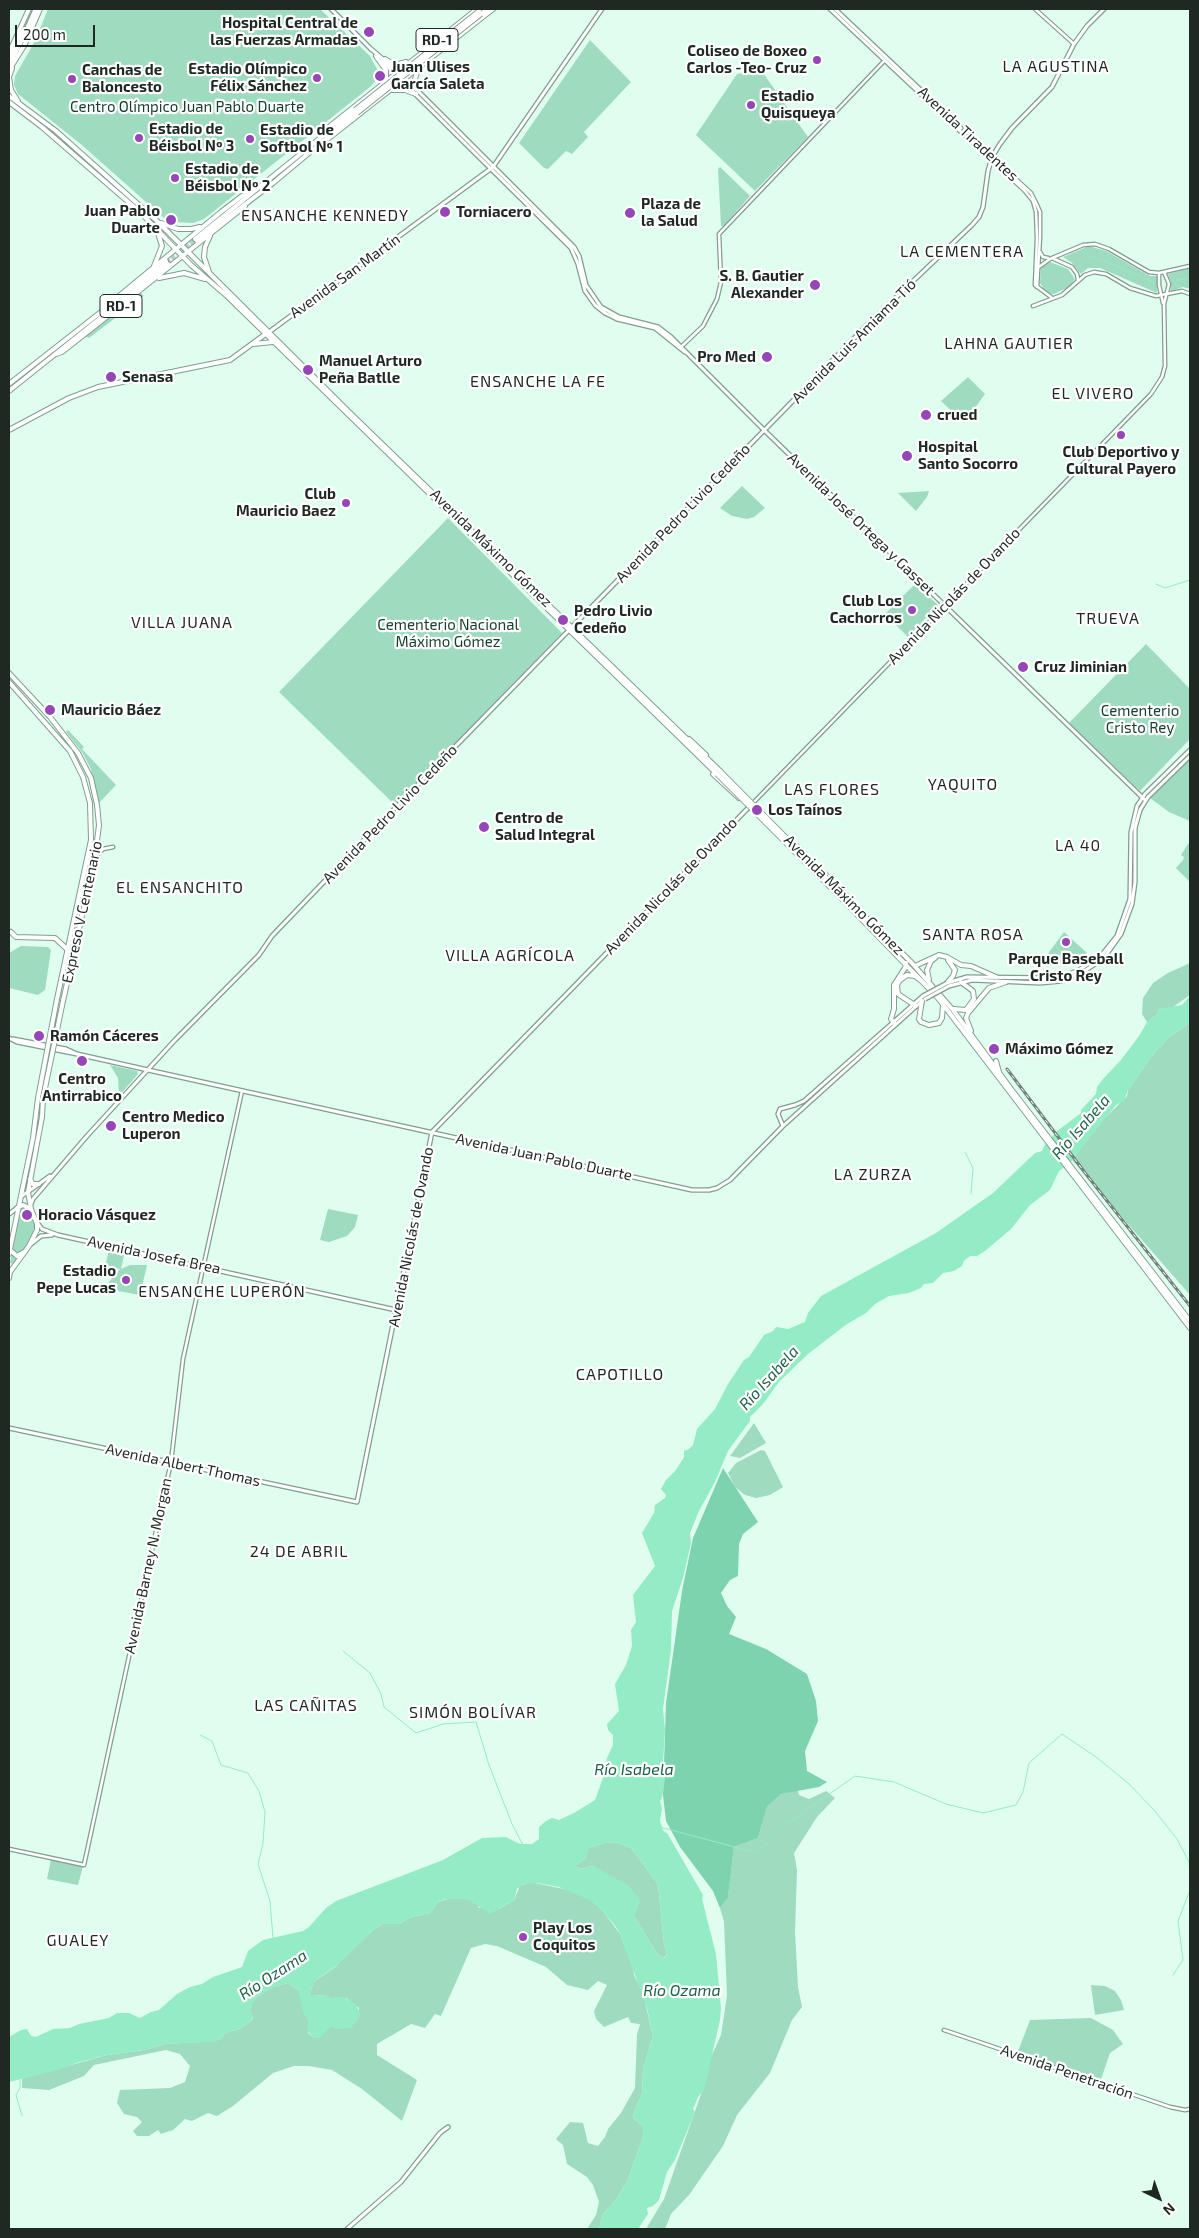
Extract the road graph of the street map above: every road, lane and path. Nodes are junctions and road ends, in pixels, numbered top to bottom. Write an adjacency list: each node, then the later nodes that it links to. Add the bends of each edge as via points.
1 (29, 9): 15 (main road)
2 (35, 9): 19 (highway); 24 (highway)
3 (40, 9): 20 (main road)
4 (331, 9): 14 (main road, Avenida José Ortega y Gasset)
5 (488, 9): 12 (main road, RD-1)
6 (493, 9): 23 (main road, RD-1)
7 (602, 9): 43 (main road, Avenida San Martín)
8 (830, 9): 22 (main road, Avenida Tiradentes)
9 (835, 9): 22 (main road, Avenida Tiradentes)
10 (1035, 9): 13 (street)
11 (1104, 9): 13 (main road, Avenida Luis Amiama Tió)
12 (480, 11): 16 (main road, RD-1); 39 (main road, RD-1, bridge)
13 (1074, 44): 42 (main road, Avenida Luis Amiama Tió, via 1052,87 1012,128)
14 (370, 48): 17 (main road, Avenida José Ortega y Gasset); 21 (main road, Avenida José Ortega y Gasset)
15 (9, 53)
16 (421, 53): 18 (main road, RD-1); 23 (main road, via 407,67 408,70 412,71)
17 (376, 56): 27 (main road, Avenida José Ortega y Gasset); 29 (main road, via 387,73)
18 (417, 56): 21 (main road, via 399,65); 27 (main road, RD-1)
19 (9, 58)
20 (16, 59): 26 (main road); 38 (main road, via 9,81)
21 (385, 59): 27 (main road, Avenida José Ortega y Gasset)
22 (886, 59): 42 (main road, Avenida Tiradentes); 71 (street, via 719,234 721,282 717,299 703,326)
23 (428, 60): 25 (main road, RD-1)
24 (9, 64)
25 (419, 67): 28 (main road, RD-1); 30 (main road)
26 (9, 70)
27 (396, 73): 28 (main road, Avenida José Ortega y Gasset); 29 (main road, RD-1)
28 (404, 80): 30 (main road, Avenida José Ortega y Gasset); 32 (main road, RD-1); 33 (main road, Avenida José Ortega y Gasset)
29 (383, 84): 31 (main road, RD-1)
30 (416, 89): 43 (main road, Avenida José Ortega y Gasset)
31 (372, 92): 35 (main road, via 392,81 392,86); 40 (main road, RD-1)
32 (386, 94): 33 (main road, via 401,89); 35 (main road, RD-1)
33 (416, 94): 43 (main road, Avenida José Ortega y Gasset)
34 (9, 96): 38 (main road, Avenida Máximo Gómez)
35 (379, 99): 41 (main road, RD-1)
36 (9, 102): 38 (main road, Avenida Máximo Gómez)
37 (9, 106): 38 (main road)
38 (20, 107): 46 (main road, Avenida Máximo Gómez, via 101,169)
39 (356, 111): 40 (main road, RD-1); 41 (main road, RD-1)
40 (319, 138): 44 (main road, RD-1)
41 (324, 142): 45 (main road, RD-1)
42 (992, 158): 50 (street, Avenida Tiradentes, via 1035,200 1040,212); 54 (street, Avenida Tiradentes, via 1033,202); 76 (main road, Avenida Luis Amiama Tió, via 979,217)
43 (492, 168): 68 (main road, Avenida San Martín); 71 (main road, Avenida José Ortega y Gasset, via 571,248 586,292 595,305 617,319 655,328)
44 (253, 191): 45 (main road, RD-1, via 196,240); 47 (main road, RD-1)
45 (250, 201): 48 (main road, RD-1)
46 (155, 222): 47 (main road, via 183,230); 49 (main road, Avenida Máximo Gómez); 56 (main road, via 162,246 158,259)
47 (206, 224): 49 (main road, RD-1)
48 (215, 230): 51 (main road, RD-1); 58 (main road, via 206,243 204,257)
49 (178, 246): 51 (main road, Avenida Máximo Gómez); 56 (main road, RD-1)
50 (1040, 252): 52 (street); 54 (street, Avenida Tiradentes)
51 (186, 255): 58 (main road, Avenida Máximo Gómez); 59 (main road, RD-1)
52 (1051, 259): 54 (street); 57 (street, via 1083,245 1095,244 1149,272); 60 (street, via 1072,267)
53 (1190, 266): 55 (street)
54 (1038, 268): 64 (street, Avenida Tiradentes, via 1036,286)
55 (1164, 272): 57 (street); 62 (street, Avenida Nicolás de Ovando, via 1169,281)
56 (146, 273): 67 (main road, RD-1)
57 (1159, 273): 63 (street, Avenida Nicolás de Ovando)
58 (212, 280): 59 (main road, via 184,273); 68 (main road, Avenida Máximo Gómez)
59 (153, 281): 72 (main road, RD-1)
60 (1078, 282): 63 (street, via 1088,273 1100,272 1130,288); 64 (street, via 1068,291)
61 (1190, 294): 62 (street, via 1182,291)
62 (1167, 295): 63 (street); 65 (street, Avenida Nicolás de Ovando)
63 (1160, 296): 65 (street, Avenida Nicolás de Ovando)
64 (1053, 297): 66 (street)
65 (1164, 304): 77 (street, Avenida Nicolás de Ovando, via 1165,366 1157,386)
66 (1033, 306)
67 (107, 307): 72 (main road, RD-1, via 167,262); 73 (main road, RD-1)
68 (267, 333): 69 (main road, Avenida Máximo Gómez); 70 (main road, Avenida San Martín); 78 (main road, Avenida Máximo Gómez)
69 (273, 342): 70 (main road); 78 (main road, Avenida Máximo Gómez)
70 (253, 344): 75 (main road, Avenida San Martín, via 224,362 87,390)
71 (681, 348): 76 (main road, Avenida José Ortega y Gasset)
72 (56, 354): 74 (main road, RD-1)
73 (9, 384)
74 (9, 391)
75 (9, 430)
76 (764, 430): 77 (main road, Avenida José Ortega y Gasset); 78 (main road, Avenida Pedro Livio Cedeño)
77 (945, 605): 84 (main road, Avenida José Ortega y Gasset); 85 (street, Avenida Nicolás de Ovando)
78 (571, 628): 81 (main road, Avenida Máximo Gómez); 108 (main road, Avenida Pedro Livio Cedeño, via 306,900 259,955)
79 (10, 675): 88 (main road, Expreso V Centenario, via 66,736 87,769 98,814)
80 (9, 682): 91 (main road, Expreso V Centenario, via 70,752 88,794 91,840)
81 (674, 729): 85 (main road, via 694,742); 86 (main road, via 683,744); 89 (main road, Avenida Máximo Gómez, bridge)
82 (1190, 750): 84 (main road)
83 (1190, 756): 84 (main road)
84 (1144, 799): 93 (main road, via 1135,812 1132,825 1130,899 1121,926 1106,953)
85 (753, 803): 86 (main road, Avenida Nicolás de Ovando); 89 (main road, via 844,892)
86 (748, 807): 89 (main road); 114 (main road, Avenida Nicolás de Ovando)
87 (114, 847): 88 (street, via 103,849)
88 (95, 857): 112 (main road, Expreso V Centenario, bridge)
89 (876, 931): 92 (main road, Avenida Máximo Gómez); 94 (main road, Avenida Máximo Gómez)
90 (11, 932): 91 (main road, via 16,937 55,938)
91 (68, 950): 112 (main road, Expreso V Centenario, bridge)
92 (906, 963): 98 (main road, Avenida Máximo Gómez); 104 (main road, via 894,985 891,1019)
93 (1093, 964): 95 (main road, via 1058,978); 97 (main road, via 1080,974 1061,981)
94 (915, 966): 95 (main road, via 939,954); 98 (main road, Avenida Máximo Gómez)
95 (996, 977): 99 (main road, via 967,977)
96 (961, 982): 97 (main road); 99 (main road); 102 (main road, via 973,991 973,1004 961,1011)
97 (1006, 982): 105 (main road, via 989,988 966,1016)
98 (929, 984): 99 (main road, via 928,965 940,957 951,962 955,970); 101 (main road, Avenida Máximo Gómez); 102 (main road, Avenida Máximo Gómez); 103 (main road, via 911,975 900,980 898,994)
99 (948, 984): 100 (main road, bridge)
100 (923, 999): 101 (main road, via 919,1019 929,1025 939,1023 942,1018); 103 (main road)
101 (942, 1003): 110 (main road, Avenida Máximo Gómez)
102 (948, 1004): 105 (main road, Avenida Máximo Gómez)
103 (915, 1005): 104 (main road)
104 (894, 1023): 113 (main road, Avenida Juan Pablo Duarte); 113 (main road, via 804,1101 780,1109 778,1114)
105 (973, 1038): 109 (main road, Avenida Máximo Gómez)
106 (11, 1039): 108 (main road, Avenida Juan Pablo Duarte)
107 (996, 1061): 109 (main road)
108 (148, 1070): 111 (main road, Avenida Juan Pablo Duarte); 115 (main road, Avenida Pedro Livio Cedeño)
109 (1000, 1074): 110 (main road, Avenida Máximo Gómez)
110 (1010, 1090): 131 (main road)
111 (242, 1091): 114 (main road, Avenida Juan Pablo Duarte); 128 (street, Avenida Barney N. Morgan)
112 (40, 1098): 116 (main road, via 42,1117); 119 (main road)
113 (783, 1126): 114 (main road, Avenida Juan Pablo Duarte, via 730,1180 709,1190 692,1190)
114 (432, 1132): 132 (main road, Avenida Nicolás de Ovando)
115 (54, 1173): 117 (main road); 121 (main road, Avenida Pedro Livio Cedeño, via 33,1198)
116 (30, 1177): 117 (main road, via 33,1184); 118 (main road)
117 (39, 1184): 118 (main road)
118 (28, 1192): 119 (main road); 121 (main road)
119 (22, 1196): 120 (main road)
120 (18, 1208): 121 (main road, via 23,1205); 122 (main road); 126 (main road)
121 (31, 1209): 123 (main road)
122 (9, 1214)
123 (36, 1220): 124 (main road, Avenida Josefa Brea, via 42,1229); 125 (main road, via 37,1230)
124 (58, 1235): 125 (main road, Avenida Josefa Brea, via 41,1236); 128 (main road, Avenida Josefa Brea)
125 (29, 1246): 127 (main road)
126 (9, 1252): 127 (main road, via 17,1256)
127 (25, 1252): 129 (main road)
128 (203, 1266): 132 (main road, Avenida Josefa Brea); 136 (street, Avenida Barney N. Morgan, via 180,1372)
129 (9, 1272): 130 (main road)
130 (9, 1278)
131 (1155, 1278): 133 (main road); 134 (main road)
132 (396, 1310): 137 (main road, Avenida Nicolás de Ovando)
133 (1190, 1321)
134 (1190, 1328)
135 (9, 1428): 136 (main road, Avenida Albert Thomas)
136 (171, 1462): 137 (main road, Avenida Albert Thomas); 138 (street, Avenida Barney N. Morgan, via 84,1865)
137 (357, 1502)
138 (9, 1848)
139 (944, 2030): 140 (street, Avenida Penetración, via 1170,2107)
140 (1190, 2109)
141 (448, 2127): 142 (main road, via 401,2182)
142 (347, 2229)

